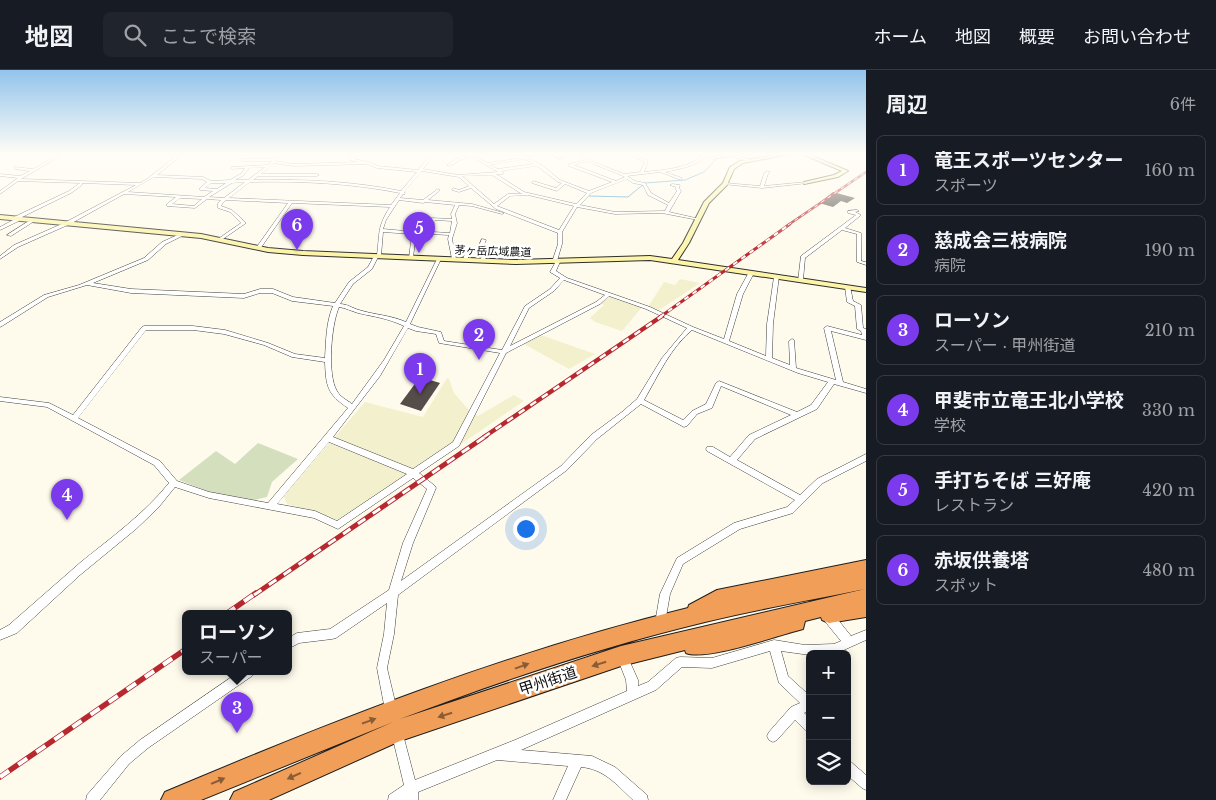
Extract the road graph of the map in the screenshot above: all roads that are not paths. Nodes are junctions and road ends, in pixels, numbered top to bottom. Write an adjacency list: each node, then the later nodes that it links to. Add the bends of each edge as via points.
1 (75, 188): 38 (street)
2 (132, 188): 20 (street)
3 (202, 188): 17 (street)
4 (220, 188): 17 (street)
5 (239, 188): 25 (street)
6 (384, 188): 21 (street)
7 (408, 188): 21 (street)
8 (467, 188): 16 (street)
9 (474, 188): 33 (street)
10 (518, 188): 22 (street)
11 (578, 188): 19 (street)
12 (599, 188): 19 (street)
13 (645, 188): 31 (street, via 649,194)
14 (677, 188): 31 (street, via 679,191)
15 (721, 188): 39 (street, via 707,202)
16 (453, 189)
17 (217, 190): 24 (street)
18 (438, 190): 28 (street)
19 (589, 192): 30 (street)
20 (123, 193): 23 (street); 42 (street)
21 (404, 193): 26 (street)
22 (527, 194): 30 (street); 33 (street, via 509,195)
23 (180, 196): 24 (street); 24 (street, via 168,205 195,207)
24 (206, 198): 25 (street)
25 (223, 199): 27 (street); 52 (street, via 219,207 231,211 244,223)
26 (398, 199): 28 (street); 32 (street)
27 (290, 201): 32 (street); 56 (street)
28 (423, 202): 29 (street)
29 (457, 204): 36 (street); 41 (street)
30 (577, 204): 34 (street, via 615,213); 46 (street)
31 (670, 205): 34 (street)
32 (394, 206): 45 (street)
33 (494, 206): 36 (street)
34 (666, 213): 39 (street)
35 (862, 213): 43 (street, via 849,212 859,215)
36 (516, 216): 46 (street)
37 (0, 217): 38 (street, 茅ヶ岳広域農道)
38 (17, 219): 40 (street, 茅ヶ岳広域農道); 44 (street)
39 (698, 219): 65 (street)
40 (34, 220): 42 (street, 茅ヶ岳広域農道); 48 (street)
41 (454, 220): 50 (street); 50 (street, via 433,218 430,233)
42 (67, 223): 49 (street, 茅ヶ岳広域農道); 59 (street, via 16,246)
43 (842, 228): 47 (street); 71 (street, via 803,257)
44 (0, 229)
45 (381, 230): 58 (street); 60 (street, via 414,232)
46 (560, 232): 66 (street)
47 (859, 233): 51 (street); 54 (street)
48 (9, 234)
49 (182, 234): 52 (street, 茅ヶ岳広域農道); 72 (street, via 164,243 146,259)
50 (452, 234): 62 (street)
51 (866, 234)
52 (220, 240): 56 (street, 茅ヶ岳広域農道)
53 (484, 240): 64 (street, via 480,248 486,250)
54 (859, 246): 55 (street); 67 (street, via 858,262)
55 (866, 247)
56 (258, 248): 58 (street, 茅ヶ岳広域農道)
57 (466, 248): 63 (street, via 469,250)
58 (378, 256): 60 (street, 茅ヶ岳広域農道); 76 (street, via 370,270 357,278)
59 (0, 258)
60 (411, 258): 61 (street, 茅ヶ岳広域農道)
61 (439, 259): 62 (street, 茅ヶ岳広域農道); 78 (street)
62 (454, 259): 63 (street, 茅ヶ岳広域農道)
63 (465, 260): 64 (street, 茅ヶ岳広域農道)
64 (482, 261): 66 (street, 茅ヶ岳広域農道)
65 (674, 261): 66 (street, 茅ヶ岳広域農道, via 632,258); 68 (street, 茅ヶ岳広域農道)
66 (556, 262): 70 (street, via 553,272)
67 (866, 264)
68 (750, 273): 69 (street, 茅ヶ岳広域農道); 82 (street, via 740,294)
69 (777, 277): 71 (street, 茅ヶ岳広域農道); 84 (street)
70 (563, 278): 75 (street); 83 (street, via 527,307)
71 (800, 280): 73 (street, 茅ヶ岳広域農道)
72 (89, 284): 76 (street, via 131,291 244,296 273,291 292,299); 77 (street, via 46,296)
73 (848, 287): 74 (street, 茅ヶ岳広域農道); 80 (street, via 850,302 858,305 860,328)
74 (866, 290)
75 (609, 294): 79 (street, via 664,314); 83 (street, via 598,303)
76 (336, 305): 78 (street, via 392,318); 85 (street, via 330,330)
77 (0, 325)
78 (407, 325): 83 (street, via 439,334 441,342); 91 (street, via 378,373)
79 (691, 328): 82 (street); 90 (street, via 664,359)
80 (866, 338): 87 (street, via 827,328)
81 (792, 340): 86 (street)
82 (726, 342): 84 (street)
83 (502, 352): 98 (street, via 456,444)
84 (769, 359): 86 (street)
85 (329, 360): 91 (street, via 334,394); 93 (street, via 294,356 225,332 144,328)
86 (793, 369): 87 (street)
87 (836, 382): 88 (street); 92 (street, via 814,407)
88 (866, 391)
89 (0, 399): 93 (street, via 48,405)
90 (640, 401): 92 (street, via 684,424 690,414 709,406 719,383); 104 (street, via 594,437 564,468)
91 (352, 407): 94 (street)
92 (798, 415): 97 (street, via 752,437)
93 (74, 418): 99 (street, via 157,462)
94 (328, 438): 98 (street); 101 (street)
95 (710, 449): 97 (street)
96 (866, 456): 100 (street, via 820,481)
97 (731, 461): 100 (street)
98 (414, 473): 101 (street, via 338,525 315,515); 104 (street, via 432,488 408,543)
99 (174, 483): 101 (street, via 209,495); 111 (street, via 125,534)
100 (801, 499): 109 (street, via 790,510 736,526 680,561 665,594)
101 (268, 507)
102 (866, 568): 108 (highway, 甲州街道, via 717,600)
103 (866, 580): 108 (highway, 甲州街道)
104 (393, 593): 112 (street, via 332,634); 121 (street, via 382,668)
105 (866, 597): 109 (highway, 甲州街道)
106 (866, 608): 107 (highway)
107 (827, 615): 109 (highway, via 695,646); 113 (street)
108 (682, 619): 109 (highway, 甲州街道)
109 (661, 635): 115 (highway, 甲州街道); 121 (highway, 甲州街道, one-way to 109, via 533,662)
110 (866, 635): 113 (street)
111 (0, 636)
112 (292, 641)
113 (849, 642): 114 (street, via 834,649 806,650)
114 (774, 645): 117 (street, via 712,663 680,662 652,686); 118 (street, via 783,678)
115 (621, 656): 117 (street, via 632,680); 121 (highway, 甲州街道, one-way to 121)
116 (244, 675): 129 (street, via 144,744 125,760)
117 (633, 693): 124 (street)
118 (806, 700)
119 (806, 706): 120 (street)
120 (795, 711): 122 (street); 123 (street)
121 (394, 722): 128 (street); 130 (highway, 甲州街道, one-way to 121, via 298,747); 131 (highway, 甲州街道, one-way to 131)
122 (806, 723)
123 (772, 736)
124 (497, 754): 125 (street); 128 (street)
125 (577, 761): 133 (street); 134 (street, via 592,762 611,771)
126 (851, 770): 127 (street)
127 (866, 784)
128 (411, 794): 132 (street)
129 (92, 800)
130 (173, 800)
131 (242, 800)
132 (394, 800)
133 (559, 800)
134 (642, 800)

